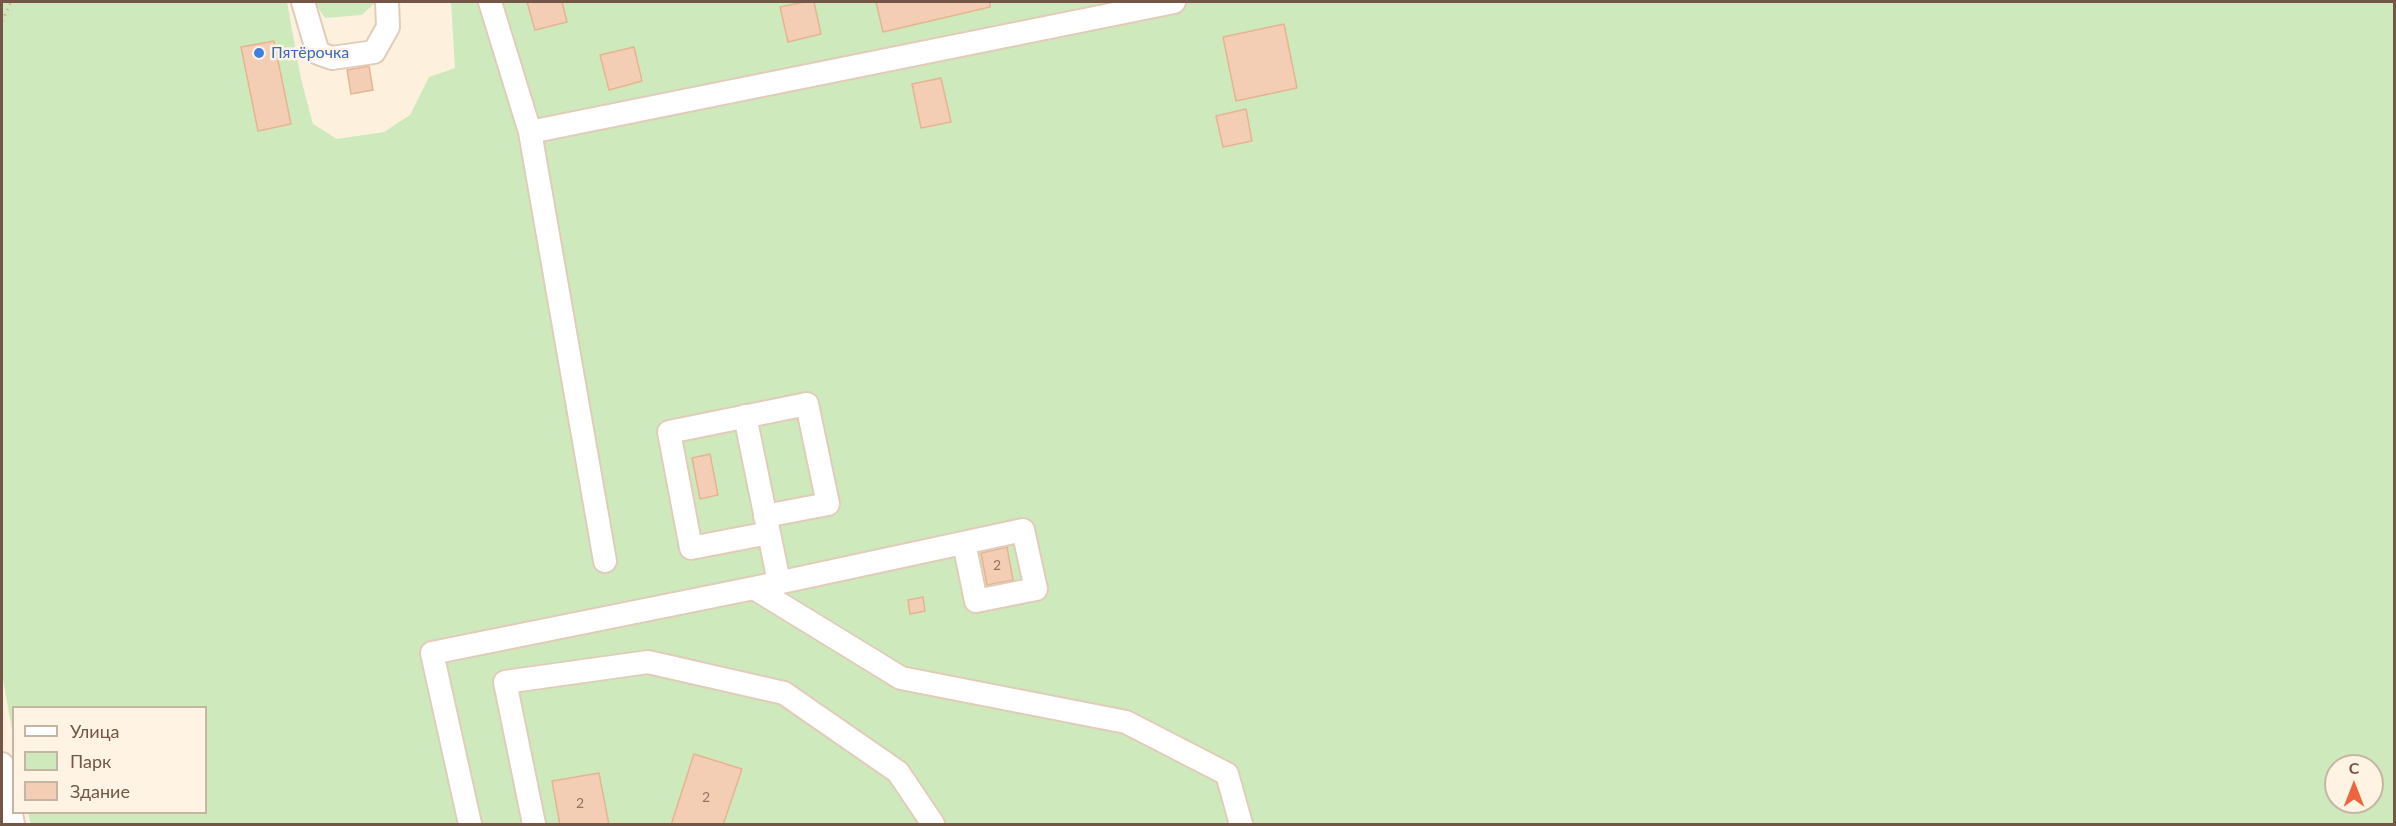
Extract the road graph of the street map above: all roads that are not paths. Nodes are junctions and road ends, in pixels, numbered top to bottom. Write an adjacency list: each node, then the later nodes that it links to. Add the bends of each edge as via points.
1 (303, 2): 2 (lane, via 318,53 333,57 374,52 388,27)
2 (387, 2)
3 (490, 2): 5 (lane)
4 (1174, 2): 5 (lane)
5 (530, 132): 9 (lane)
6 (745, 416): 7 (lane); 7 (lane, via 807,404 826,493 828,504); 7 (lane, via 669,432 692,548)
7 (767, 525): 10 (lane)
8 (963, 543): 10 (lane)
9 (605, 561)
10 (779, 582): 11 (lane)
11 (754, 588): 14 (lane, via 432,653); 17 (lane, via 901,678 1126,722 1227,774)
12 (2, 764): 13 (lane)
13 (13, 825)
14 (470, 825)
15 (534, 825): 16 (lane, via 505,682 648,662 784,693 898,772)
16 (933, 825)
17 (1241, 825)

